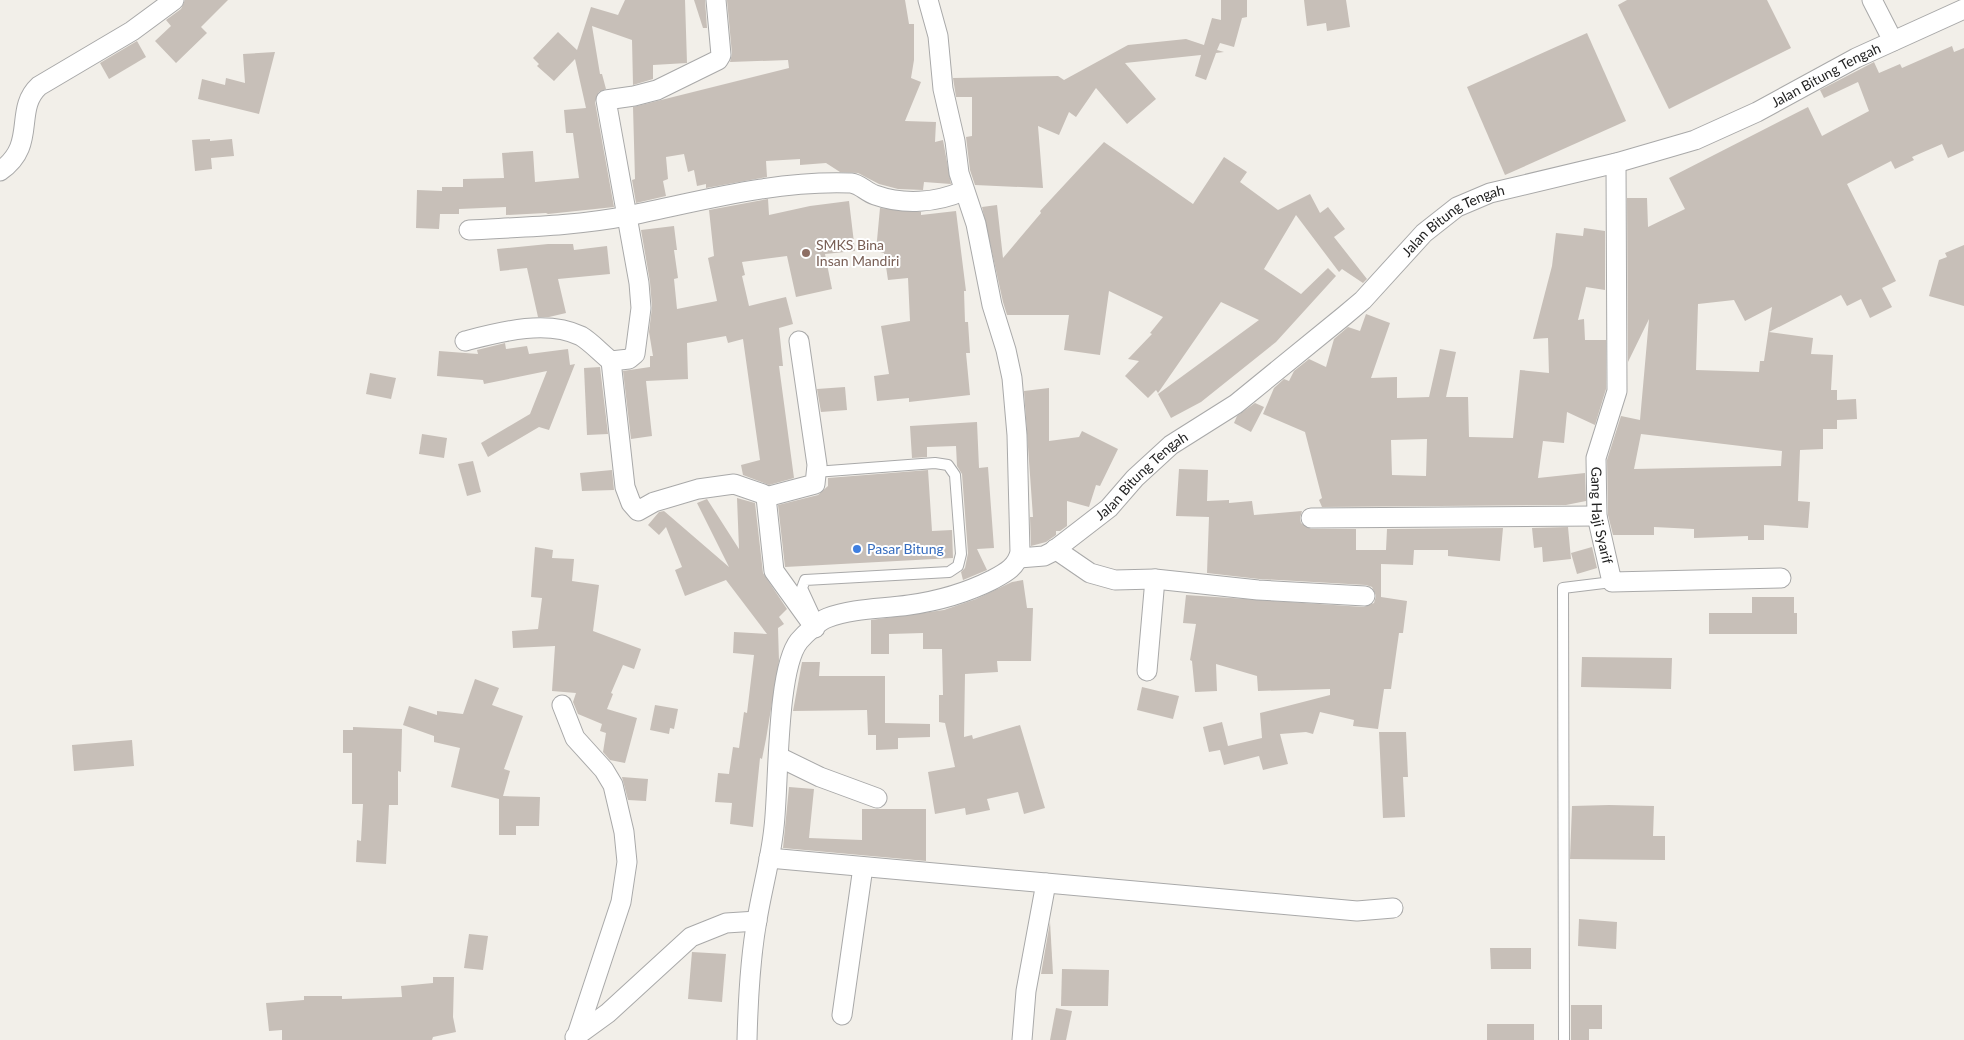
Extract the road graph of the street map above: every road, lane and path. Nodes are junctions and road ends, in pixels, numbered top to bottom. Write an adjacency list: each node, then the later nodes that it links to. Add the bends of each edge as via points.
1 (174, 0): 8 (street, via 147,21 32,92 26,107 22,144 13,161)
2 (716, 0): 10 (street, via 722,56 718,60 657,90 606,100)
3 (928, 0): 9 (street, via 938,36 943,89)
4 (1872, 0): 6 (street)
5 (1964, 10): 6 (street, Jalan Bitung Tengah)
6 (1893, 41): 7 (street, Jalan Bitung Tengah, via 1819,76 1721,129 1680,145)
7 (1616, 163): 17 (street, Gang Haji Syarif, via 1617,391 1596,458); 19 (street, Jalan Bitung Tengah, via 1490,193 1457,207 1424,232 1363,300 1236,404 1171,445 1135,478 1109,508)
8 (0, 172)
9 (963, 191): 10 (street, via 938,200 917,201 875,194 854,183 803,184 756,189); 20 (street, via 976,224 992,305 1012,378 1020,482)
10 (627, 216): 11 (street); 14 (street, via 641,308 637,349 629,359)
11 (469, 230)
12 (465, 341): 14 (street, via 511,331 558,329 583,337)
13 (799, 341): 15 (street, via 818,465)
14 (611, 361): 16 (street, via 625,487 638,511 684,492 734,484)
15 (815, 472): 16 (street, via 815,484); 25 (lane, via 935,463 948,465 955,475 961,554 958,566 949,572 805,580 802,583 804,594)
16 (766, 497): 25 (street, via 774,571)
17 (1597, 516): 18 (street); 23 (street, Gang Haji Syarif)
18 (1311, 518)
19 (1055, 550): 20 (street, Jalan Bitung Tengah, via 1044,556); 22 (street, via 1101,577)
20 (1019, 558): 25 (street, via 1003,574 957,595 908,606 847,612)
21 (1781, 578): 23 (street, Gang Haji Syarif)
22 (1155, 579): 24 (street); 26 (street)
23 (1612, 582): 39 (lane, via 1562,588)
24 (1365, 596)
25 (816, 625): 28 (street, via 797,643 788,663)
26 (1147, 671)
27 (562, 705): 36 (street, via 575,738 613,785 627,862 621,902)
28 (779, 757): 29 (street); 30 (street)
29 (877, 798)
30 (769, 858): 31 (street); 34 (street)
31 (864, 866): 32 (street); 35 (street)
32 (1046, 883): 33 (street, via 1357,911); 38 (street, via 1026,990)
33 (1393, 908)
34 (757, 921): 36 (street, via 726,923 690,937 608,1013); 37 (street)
35 (842, 1015)
36 (574, 1038)
37 (746, 1040)
38 (1022, 1040)
39 (1564, 1040)

